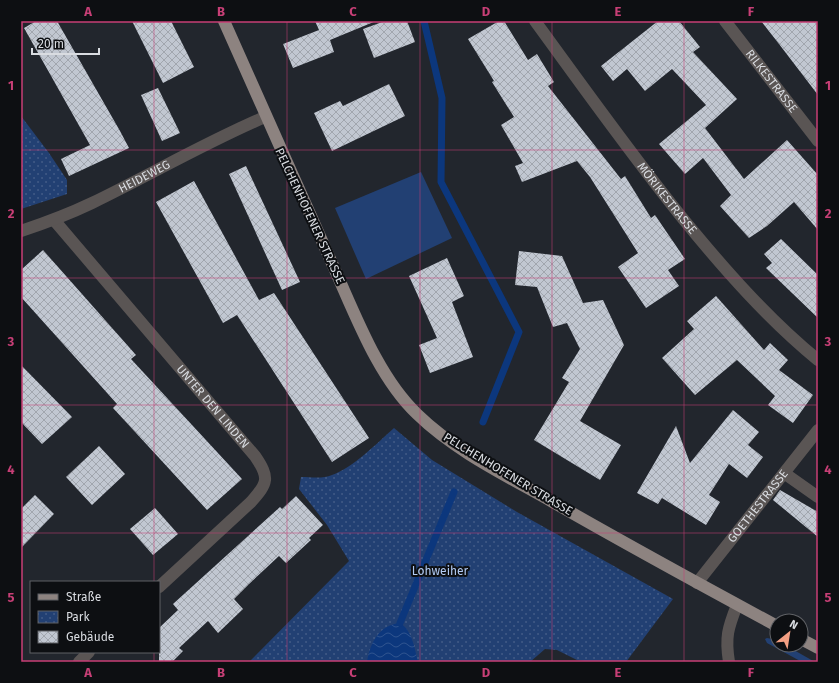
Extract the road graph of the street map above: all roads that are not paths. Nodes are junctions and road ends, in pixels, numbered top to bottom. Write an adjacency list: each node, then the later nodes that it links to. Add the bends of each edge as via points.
1 (224, 21): 4 (main road, PELCHENHOFENER STRASSE)
2 (535, 21): 8 (street, MÖRIKESTRASSE, via 650,178 706,248 744,291)
3 (726, 21): 5 (street, RILKESTRASSE)
4 (265, 117): 6 (street, HEIDEWEG, via 161,167 92,204); 12 (main road, PELCHENHOFENER STRASSE, via 373,351 398,393 417,414 438,432 480,460)
5 (818, 141)
6 (54, 220): 7 (street, HEIDEWEG); 13 (street, UNTER DEN LINDEN, via 255,456 265,473 263,487 251,502)
7 (21, 231)
8 (818, 360)
9 (818, 430): 10 (street, GOETHESTRASSE)
10 (784, 473): 11 (street); 12 (street, GOETHESTRASSE)
11 (818, 497)
12 (697, 583): 14 (main road, PELCHENHOFENER STRASSE)
13 (160, 587)
14 (738, 605): 15 (main road, PELCHENHOFENER STRASSE); 20 (street, via 728,629)
15 (769, 622)
16 (809, 643): 17 (main road)
17 (818, 648)
18 (89, 653): 19 (street)
19 (79, 662)
20 (729, 662)

